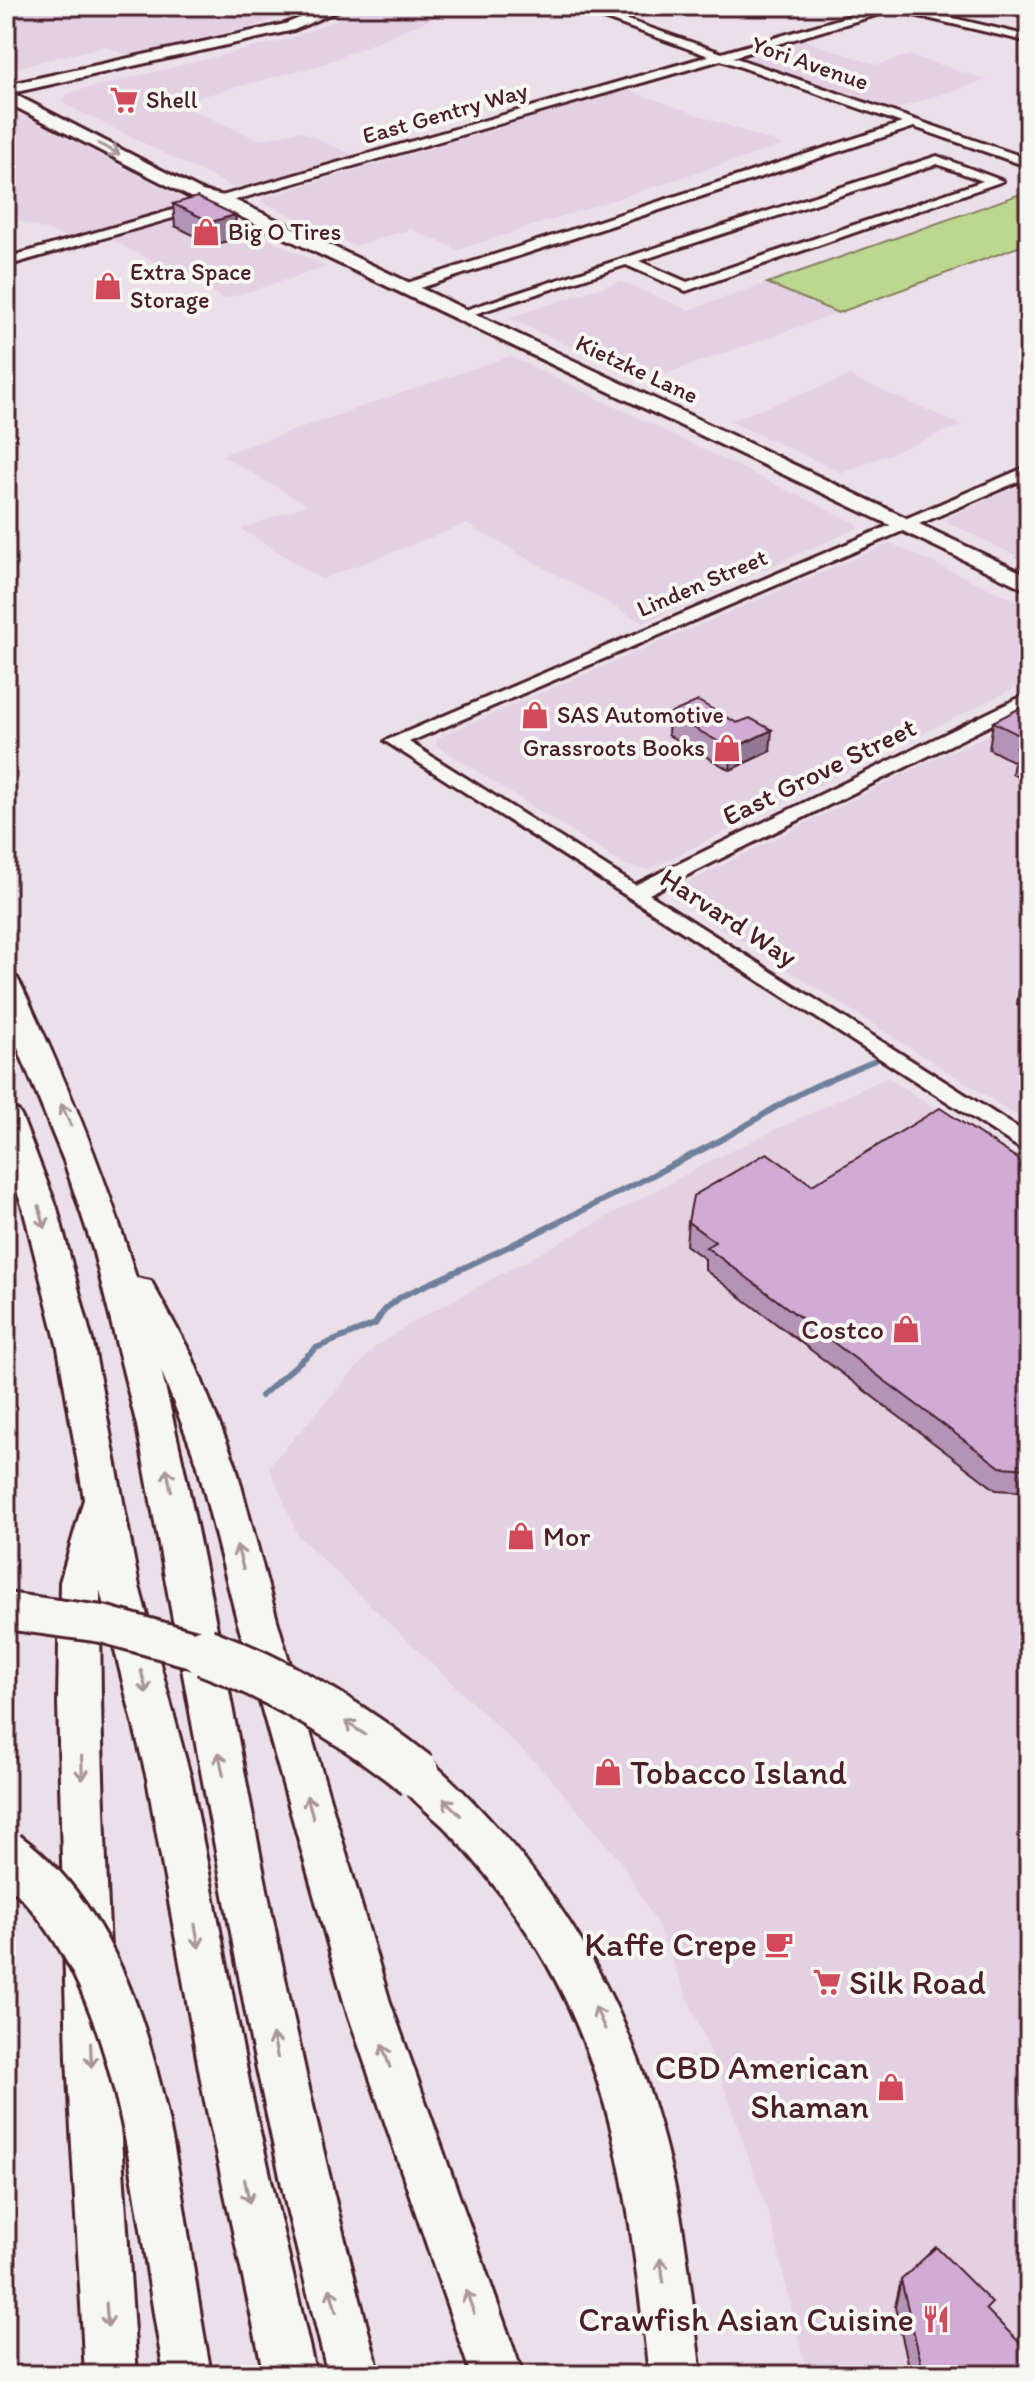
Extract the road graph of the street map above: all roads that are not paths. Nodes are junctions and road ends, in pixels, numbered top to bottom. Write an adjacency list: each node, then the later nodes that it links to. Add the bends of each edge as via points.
1 (305, 6): 4 (street)
2 (576, 6): 6 (street, Yori Avenue)
3 (894, 6): 5 (street); 6 (street, East Gentry Way)
4 (336, 8): 7 (main road, via 247,45)
5 (1029, 39)
6 (720, 57): 8 (street, Yori Avenue); 10 (street, East Gentry Way)
7 (12, 95): 10 (main road, Kietzke Lane, one-way to 10, via 196,194); 10 (main road, Kietzke Lane, via 190,176 218,192)
8 (915, 123): 9 (street, Yori Avenue); 13 (street)
9 (1029, 163)
10 (222, 201): 12 (street, East Gentry Way); 13 (main road, Kietzke Lane)
11 (628, 261): 11 (street, via 937,160 996,181 686,287); 14 (street)
12 (6, 262)
13 (406, 288): 14 (main road, Kietzke Lane)
14 (460, 314): 16 (main road, Kietzke Lane)
15 (1029, 471): 16 (street, Linden Street)
16 (901, 524): 17 (main road, Kietzke Lane); 19 (street, Linden Street)
17 (1029, 584)
18 (1029, 699): 20 (street, East Grove Street)
19 (395, 741): 20 (street, Harvard Way)
20 (635, 893): 23 (street, Harvard Way)
21 (6, 985): 24 (highway, one-way to 21, via 73,1131)
22 (6, 1118): 25 (highway, one-way to 25, via 40,1208 76,1348)
23 (1029, 1146)
24 (111, 1241): 31 (highway, one-way to 24, via 291,2125 168,1475); 32 (highway, one-way to 24, via 367,2002 216,1463 173,1354)
25 (102, 1497): 28 (highway, one-way to 28, via 80,1582 79,1703 91,2059); 30 (highway, one-way to 30, via 119,1586 169,1779 228,2097)
26 (6, 1611): 33 (highway, one-way to 26, bridge, via 649,2176 604,2024 556,1935 506,1865 417,1775 360,1731 249,1670 105,1624)
27 (6, 1854): 29 (highway, bridge, via 44,1886 107,1986 135,2088)
28 (111, 2375)
29 (188, 2375)
30 (290, 2375)
31 (354, 2375)
32 (497, 2375)
33 (675, 2375)

